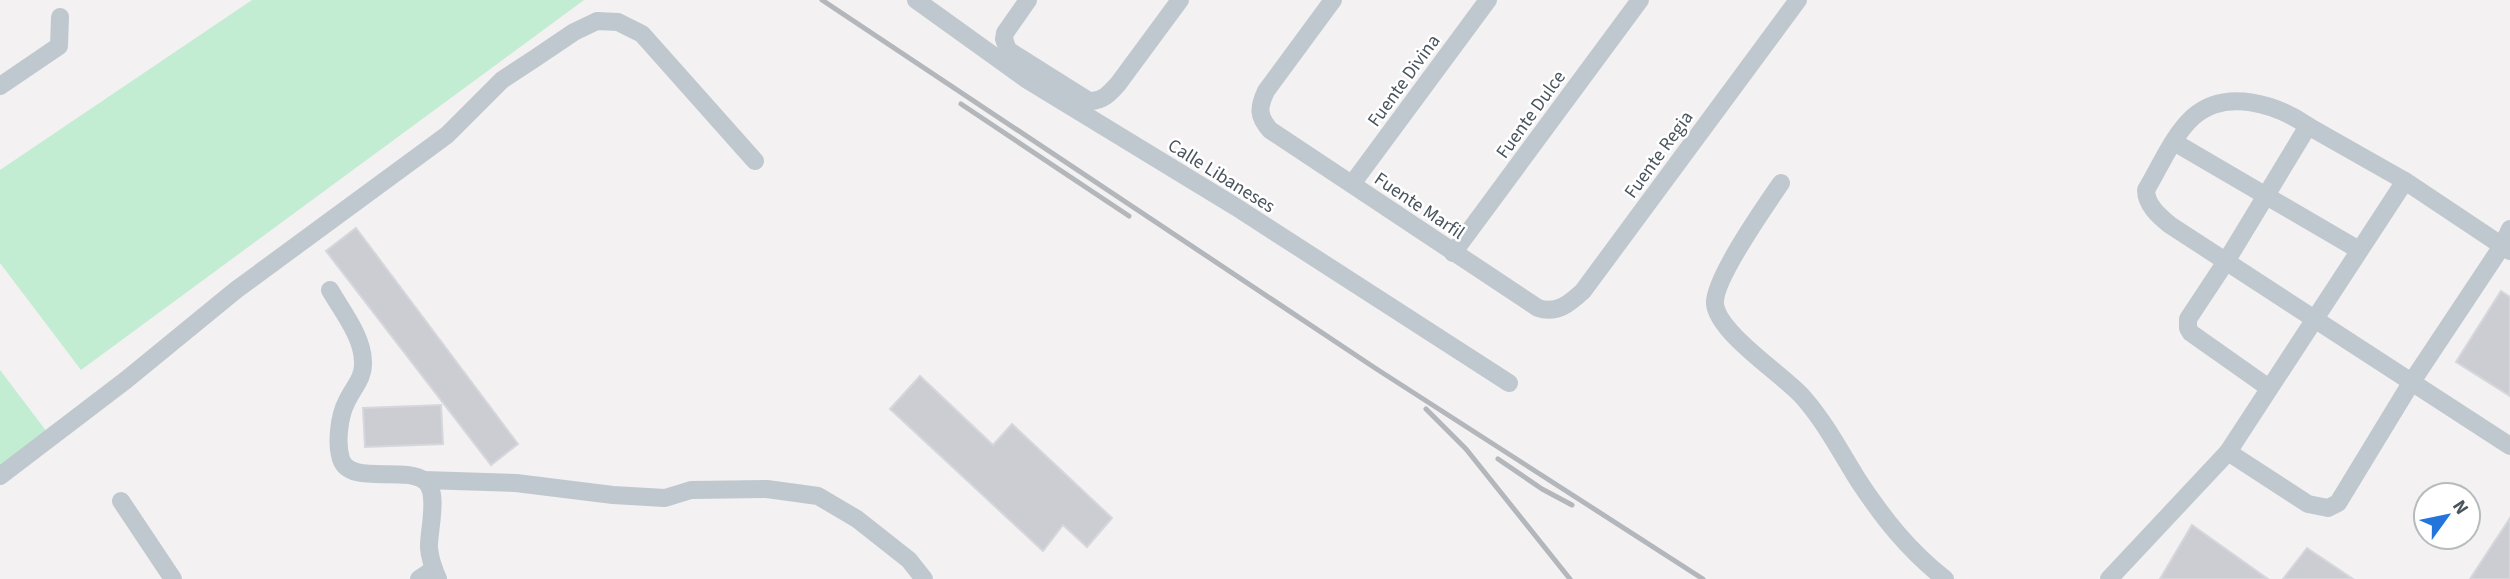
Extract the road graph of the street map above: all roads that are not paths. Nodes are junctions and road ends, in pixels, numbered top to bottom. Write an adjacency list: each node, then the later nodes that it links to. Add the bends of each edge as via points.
1 (916, 0): 24 (street, Calle Libaneses, via 1027,79)
2 (1028, 0): 3 (street, via 1004,44 1014,55 1089,101 1109,94)
3 (1180, 0)
4 (1333, 0): 15 (street, Fuente Marfil, via 1259,105 1262,121 1279,136)
5 (1488, 0): 15 (street, Fuente Divina)
6 (1640, 0): 19 (street, Fuente Dulce)
7 (1798, 0): 22 (street, Fuente Regia, via 1583,291 1566,306)
8 (60, 17): 9 (street, via 59,46)
9 (0, 86)
10 (2308, 126): 11 (street, via 2267,105 2228,103 2205,108); 13 (street); 16 (street)
11 (2174, 142): 16 (street); 20 (street, via 2146,190 2146,198 2170,225)
12 (755, 161): 29 (street, via 642,34 618,22 597,21 502,80 447,135 236,290)
13 (2405, 181): 17 (street); 18 (street)
14 (1781, 183): 35 (street, via 1754,222 1717,291 1715,305 1739,339 1801,395 1829,429 1889,525 1919,559)
15 (1352, 184): 19 (street, Fuente Marfil)
16 (2266, 195): 18 (street); 20 (street)
17 (2507, 242): 25 (street)
18 (2359, 250): 23 (street)
19 (1454, 253): 22 (street, Fuente Marfil)
20 (2227, 260): 23 (street); 26 (street, via 2188,319 2188,328)
21 (330, 290): 30 (street, via 355,334 363,361 360,379 341,419 343,463 361,473 397,473)
22 (1538, 308)
23 (2313, 319): 25 (street); 26 (street)
24 (1509, 383)
25 (2411, 383): 27 (street); 28 (street, via 2342,499 2328,509 2308,504)
26 (2269, 388): 28 (street)
27 (2510, 446)
28 (2228, 452): 36 (street)
29 (0, 476)
30 (424, 480): 32 (street, via 432,492); 34 (street, via 516,483 665,498 691,490 767,489 818,496 857,519 909,560)
31 (121, 501): 33 (street)
32 (431, 576)
33 (173, 579)
34 (924, 579)
35 (1945, 579)
36 (2109, 579)

